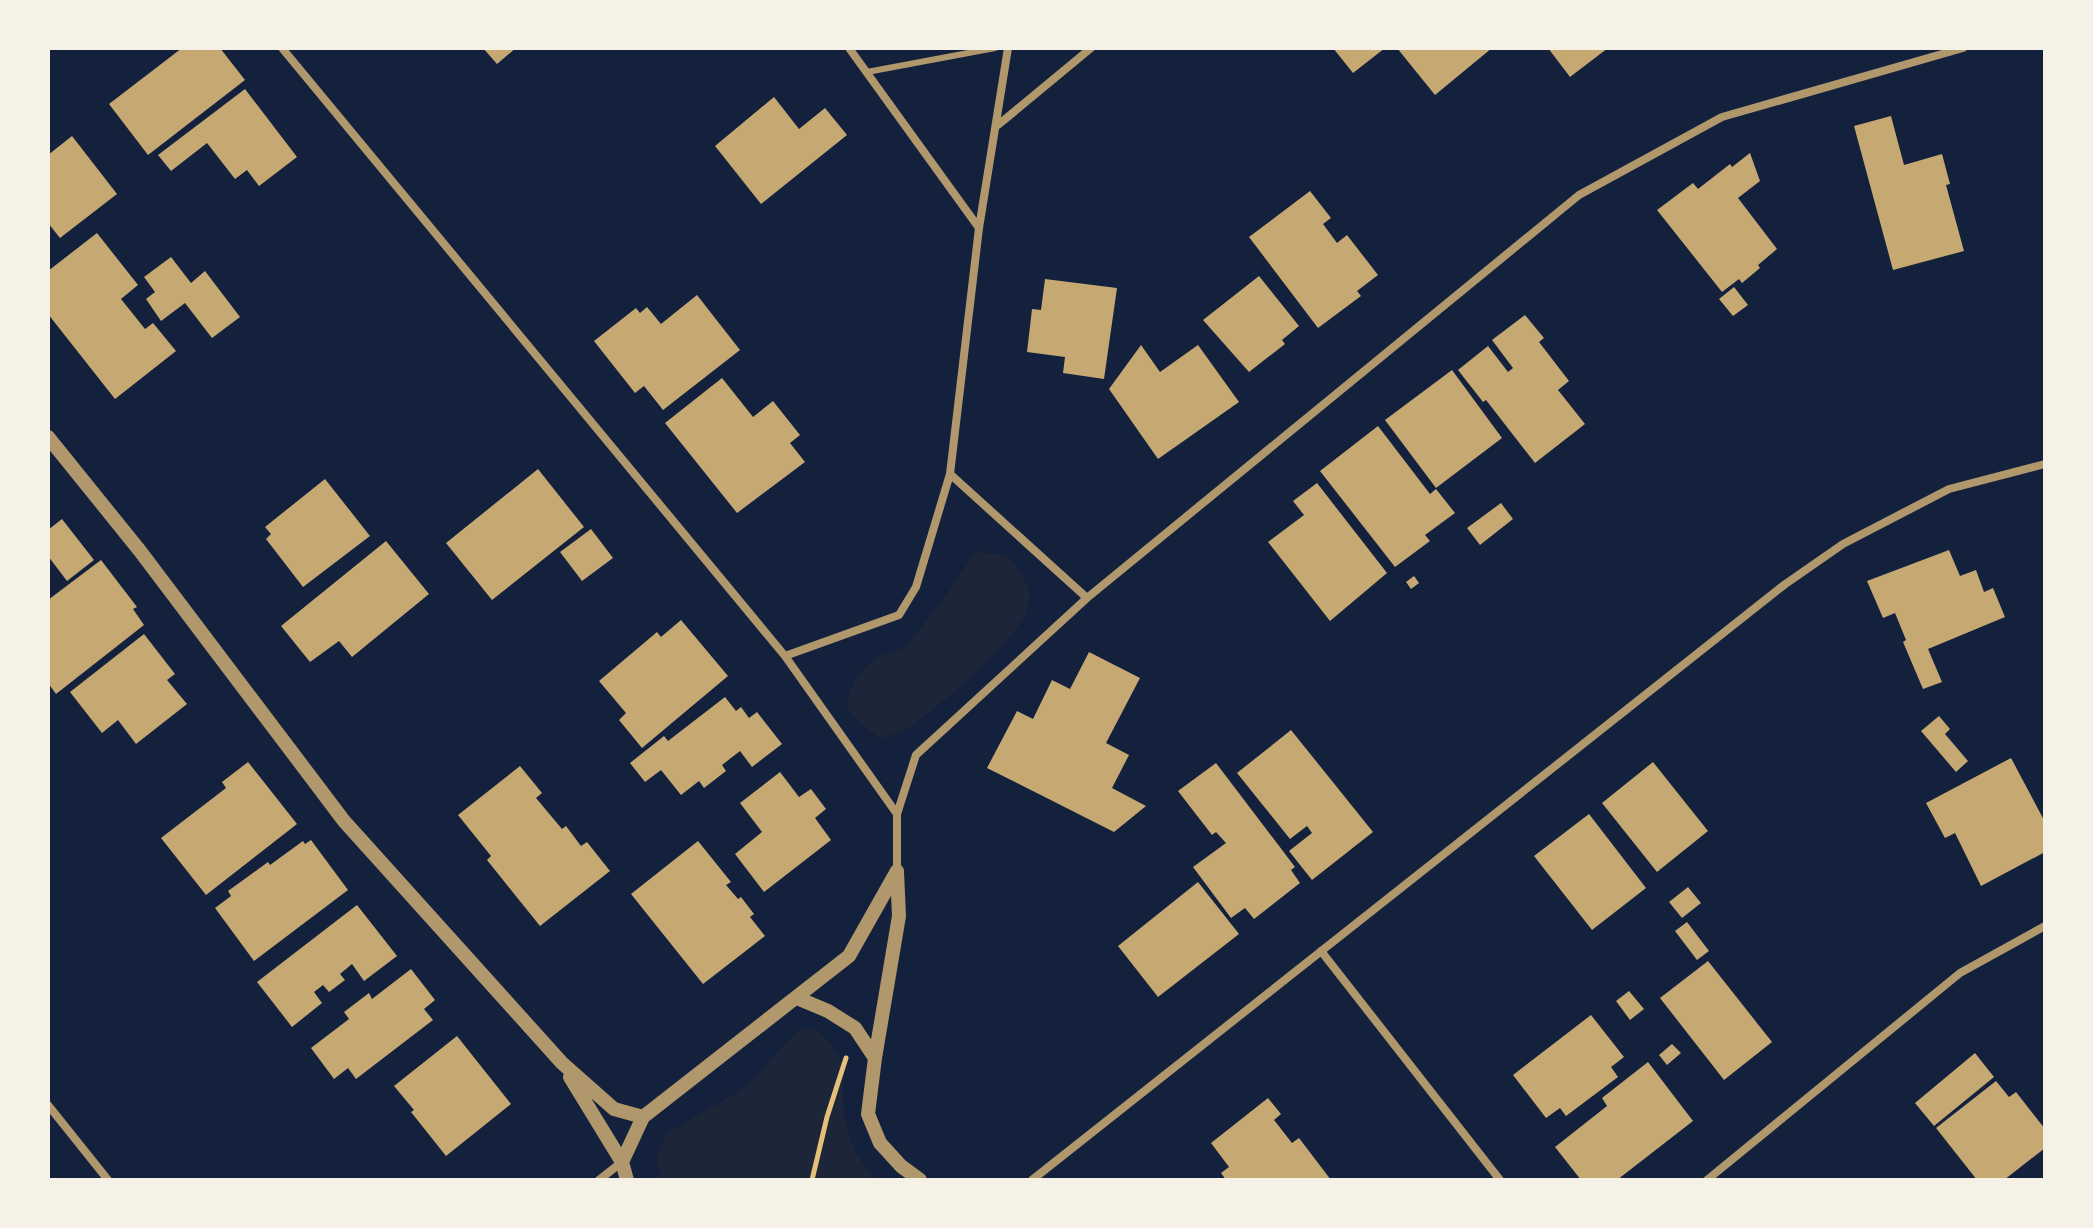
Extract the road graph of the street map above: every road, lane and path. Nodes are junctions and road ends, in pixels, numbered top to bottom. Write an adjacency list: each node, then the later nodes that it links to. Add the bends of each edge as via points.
1 (282, 48): 14 (street)
2 (849, 48): 7 (street)
3 (995, 48): 7 (lane)
4 (1008, 48): 8 (street)
5 (1091, 48): 8 (street)
6 (1963, 48): 13 (street, via 1722,117 1579,195)
7 (867, 72): 9 (street)
8 (997, 126): 9 (street)
9 (979, 228): 12 (street)
10 (48, 437): 22 (street, via 344,821)
11 (2045, 464): 18 (street, via 1949,489 1843,544 1771,595)
12 (950, 474): 13 (street); 14 (street, via 916,587 899,615)
13 (1087, 598): 15 (street, via 916,755)
14 (785, 656): 15 (street)
15 (897, 814): 16 (street)
16 (897, 871): 19 (street, via 849,956); 21 (street, via 899,916)
17 (2045, 926): 33 (street, via 1960,973)
18 (1321, 951): 31 (street); 32 (street)
19 (797, 998): 20 (street); 24 (street)
20 (855, 1028): 21 (street); 29 (path)
21 (875, 1058): 30 (street, via 868,1114 880,1143)
22 (562, 1063): 24 (street, via 614,1109); 25 (street)
23 (48, 1105): 26 (street)
24 (643, 1117): 25 (street)
25 (622, 1162): 27 (street); 28 (street)
26 (108, 1180)
27 (599, 1180)
28 (627, 1180)
29 (812, 1180)
30 (920, 1180)
31 (1032, 1180)
32 (1500, 1180)
33 (1707, 1180)

